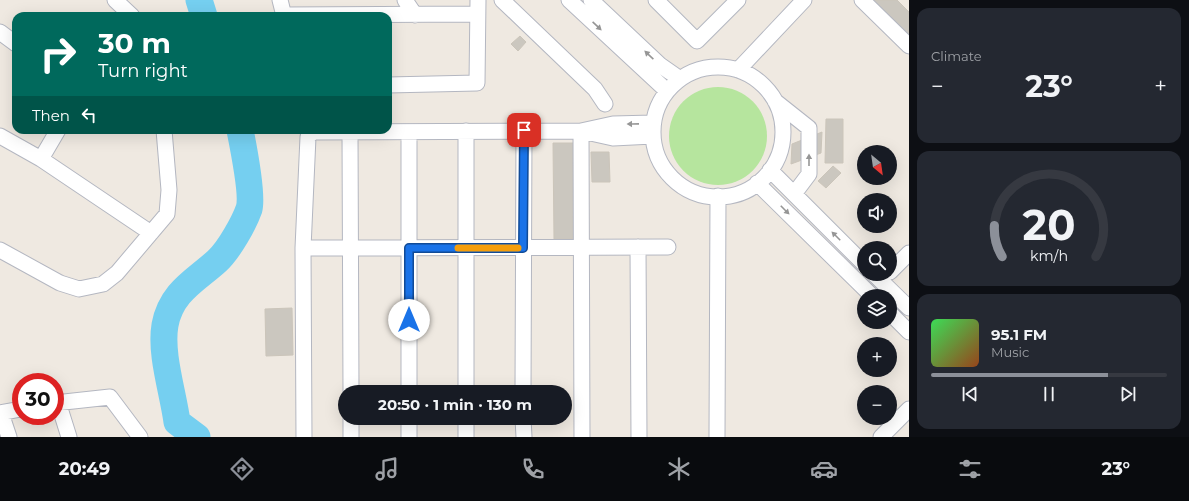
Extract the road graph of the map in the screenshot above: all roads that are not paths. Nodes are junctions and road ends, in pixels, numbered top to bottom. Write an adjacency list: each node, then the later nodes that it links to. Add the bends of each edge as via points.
1 (115, 0): 12 (street)
2 (280, 0): 13 (street)
3 (405, 0): 15 (street)
4 (502, 0): 24 (street, via 595,89)
5 (569, 0): 22 (street, one-way to 22)
6 (591, 0): 20 (street, one-way to 6, via 660,65)
7 (656, 0): 8 (street, via 697,41)
8 (738, 0)
9 (804, 0): 19 (street)
10 (862, 0): 18 (street)
11 (477, 7): 15 (street); 21 (street, via 476,83)
12 (128, 12)
13 (283, 12)
14 (392, 15): 15 (street)
15 (415, 15)
16 (0, 32): 17 (street)
17 (12, 41)
18 (909, 46)
19 (738, 70): 20 (street, via 726,67 708,68); 23 (street, via 759,82)
20 (680, 79): 22 (street)
21 (392, 85)
22 (667, 91): 26 (street, via 656,112)
23 (774, 100): 37 (street, via 782,123 782,136 780,148); 39 (street, one-way to 23, via 809,174 810,128)
24 (605, 104)
25 (524, 130): 27 (street); 28 (street); 49 (street)
26 (653, 130): 28 (street, via 613,124); 40 (street, via 658,157 670,175 678,183 697,193)
27 (466, 131): 30 (street); 48 (street)
28 (581, 131): 42 (street)
29 (392, 132): 30 (street)
30 (409, 132): 47 (street)
31 (56, 134): 36 (street)
32 (164, 134): 41 (street, via 169,190 167,214)
33 (311, 134): 45 (street, via 308,137)
34 (350, 134): 46 (street)
35 (0, 136): 36 (street)
36 (40, 160): 41 (street)
37 (770, 170): 38 (street); 39 (street)
38 (757, 183): 40 (street, via 738,193); 55 (street, one-way to 55)
39 (794, 194): 52 (street, one-way to 39)
40 (718, 196): 82 (street)
41 (151, 233): 50 (street, via 118,273 102,284 79,289 60,283)
42 (581, 247): 43 (street); 49 (street); 80 (street)
43 (638, 247): 44 (street); 81 (street)
44 (668, 247)
45 (303, 248): 46 (street); 75 (street)
46 (351, 248): 47 (street); 59 (street)
47 (409, 248): 48 (street); 60 (street)
48 (466, 248): 49 (street); 61 (street)
49 (523, 248): 62 (street)
50 (0, 250)
51 (909, 253): 53 (street)
52 (857, 257)
53 (897, 263)
54 (888, 281): 56 (street)
55 (865, 289)
56 (909, 308)
57 (897, 320): 58 (street)
58 (909, 332)
59 (351, 385)
60 (409, 385)
61 (466, 385)
62 (523, 385)
63 (64, 401): 74 (street, via 110,397)
64 (909, 409): 83 (street)
65 (12, 411): 66 (street)
66 (1, 413): 72 (street)
67 (64, 422): 73 (street)
68 (351, 425): 76 (street)
69 (409, 425): 77 (street)
70 (466, 425): 78 (street)
71 (524, 425): 79 (street)
72 (8, 437)
73 (70, 437)
74 (140, 437)
75 (304, 437)
76 (352, 437)
77 (409, 437)
78 (466, 437)
79 (524, 437)
80 (582, 437)
81 (638, 437)
82 (717, 437)
83 (881, 437)

